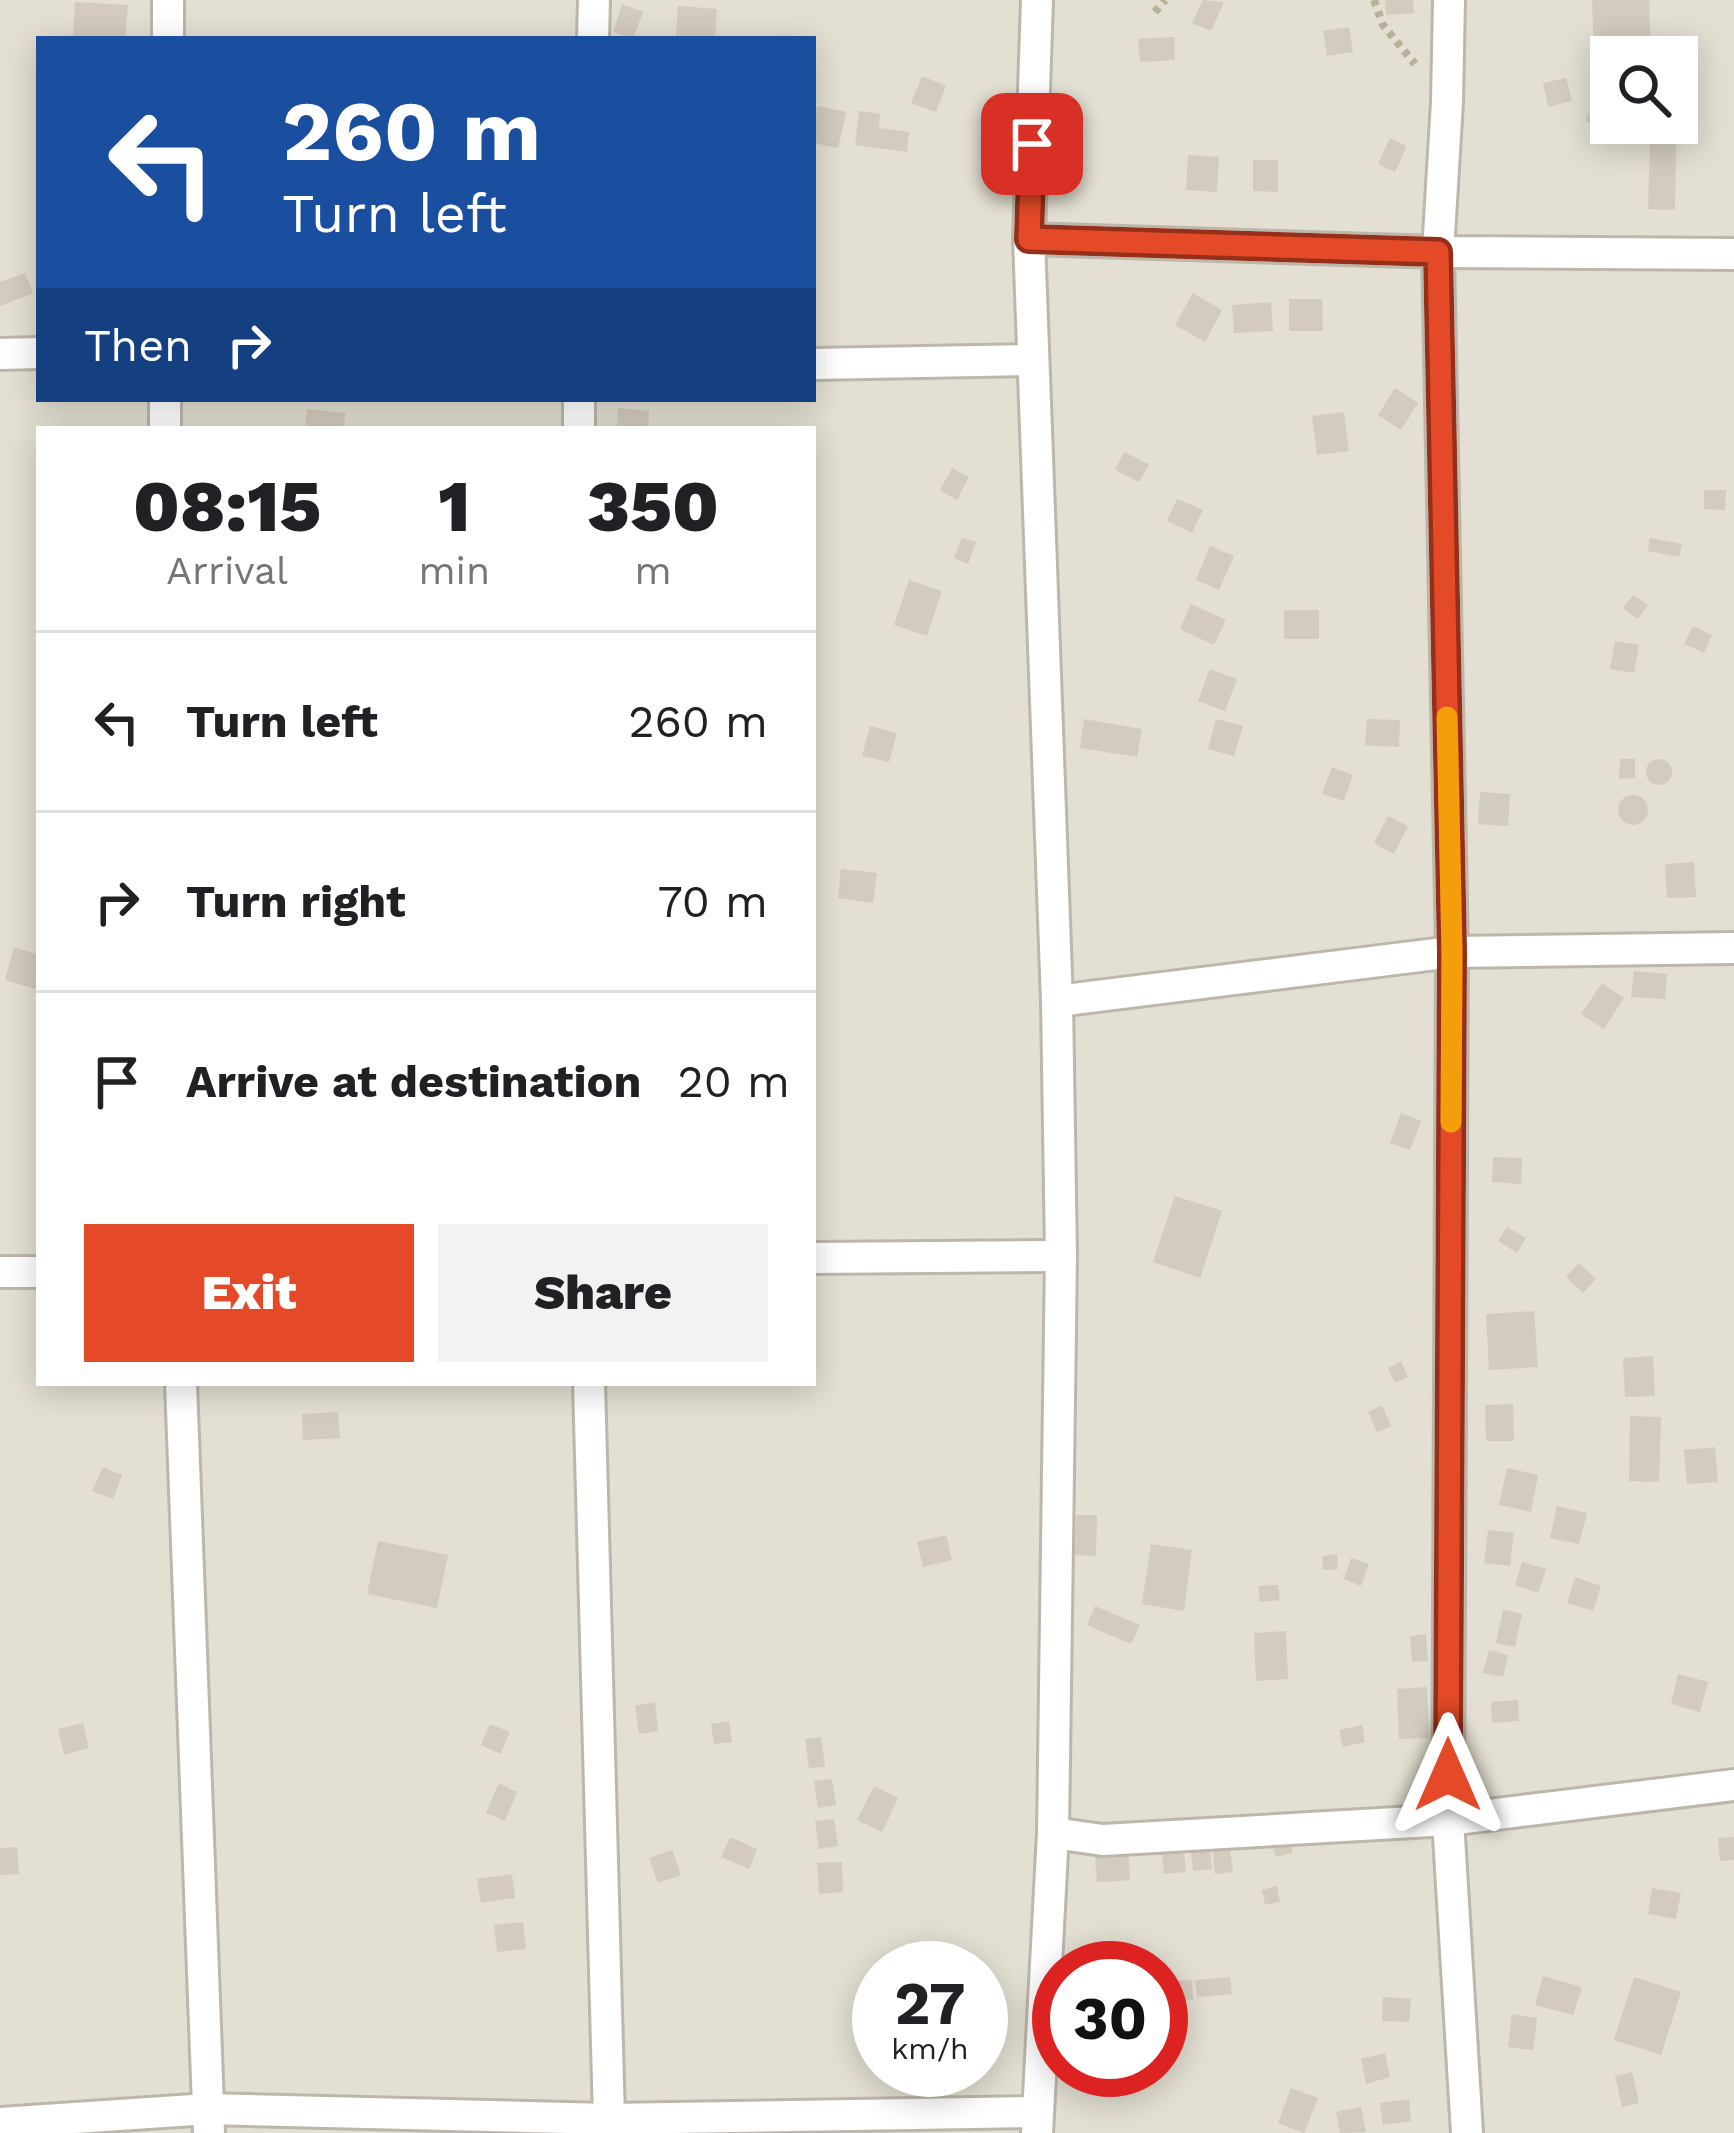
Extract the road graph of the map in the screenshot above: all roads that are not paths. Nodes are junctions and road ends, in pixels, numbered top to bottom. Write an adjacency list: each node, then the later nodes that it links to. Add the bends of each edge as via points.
1 (169, 0): 5 (street)
2 (594, 0): 6 (street)
3 (1037, 0): 7 (street)
4 (1449, 0): 8 (street)
5 (168, 36)
6 (593, 36)
7 (1029, 239): 8 (street); 12 (street)
8 (1438, 252): 9 (street); 15 (street)
9 (1734, 254)
10 (36, 353): 11 (street)
11 (0, 354)
12 (1033, 360): 13 (street); 16 (street)
13 (816, 364)
14 (1734, 948): 15 (street)
15 (1452, 952): 16 (street); 24 (street)
16 (1057, 1001): 17 (street)
17 (1061, 1256): 18 (street); 25 (street)
18 (816, 1258)
19 (0, 1272): 20 (street)
20 (36, 1272)
21 (181, 1386): 27 (street)
22 (589, 1386): 26 (street)
23 (1734, 1785): 24 (street)
24 (1448, 1820): 25 (street, via 1103,1840); 30 (street)
25 (1053, 1833): 28 (street)
26 (608, 2119): 27 (street); 28 (street)
27 (208, 2121): 29 (street)
28 (1037, 2122)
29 (0, 2123)
30 (1467, 2133)

